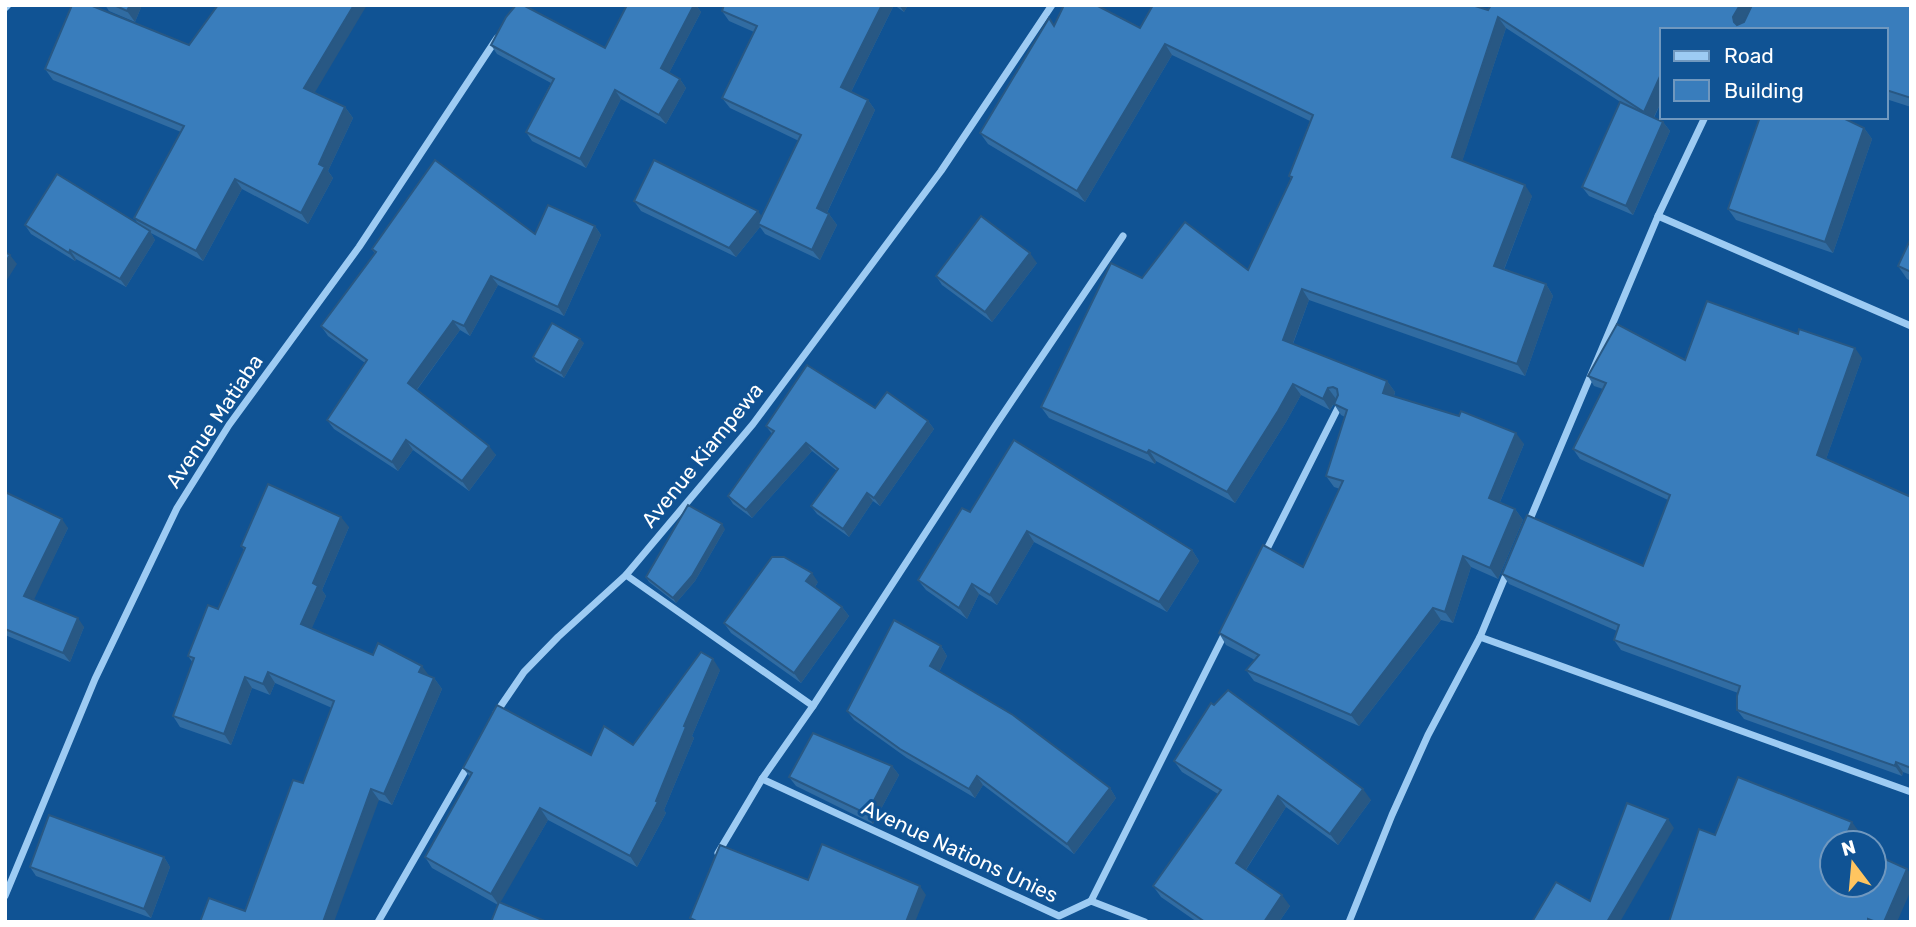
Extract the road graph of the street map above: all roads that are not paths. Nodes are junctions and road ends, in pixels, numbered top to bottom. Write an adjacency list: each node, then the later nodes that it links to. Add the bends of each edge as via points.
1 (1052, 5): 11 (street, Avenue Kiampewa, via 941,171 761,413)
2 (499, 35): 20 (street, Avenue Matiaba, via 359,247 229,425 177,508 95,679)
3 (1705, 119): 4 (street)
4 (1658, 216): 6 (street); 8 (street)
5 (1123, 236): 14 (street)
6 (1911, 326)
7 (1340, 404): 10 (street)
8 (1523, 535)
9 (1512, 561): 13 (street)
10 (1259, 565)
11 (626, 575): 14 (street); 15 (street, Avenue Kiampewa, via 524,672)
12 (1228, 627): 21 (street)
13 (1480, 637): 18 (street); 25 (street, via 1428,735)
14 (813, 706): 17 (street)
15 (493, 719)
16 (476, 751): 23 (street)
17 (762, 779): 19 (street); 22 (street, Avenue Nations Unies)
18 (1911, 792)
19 (713, 863)
20 (5, 896)
21 (1091, 901): 22 (street, Avenue Nations Unies); 24 (street)
22 (1059, 919)
23 (378, 922)
24 (1145, 922)
25 (1349, 922)

